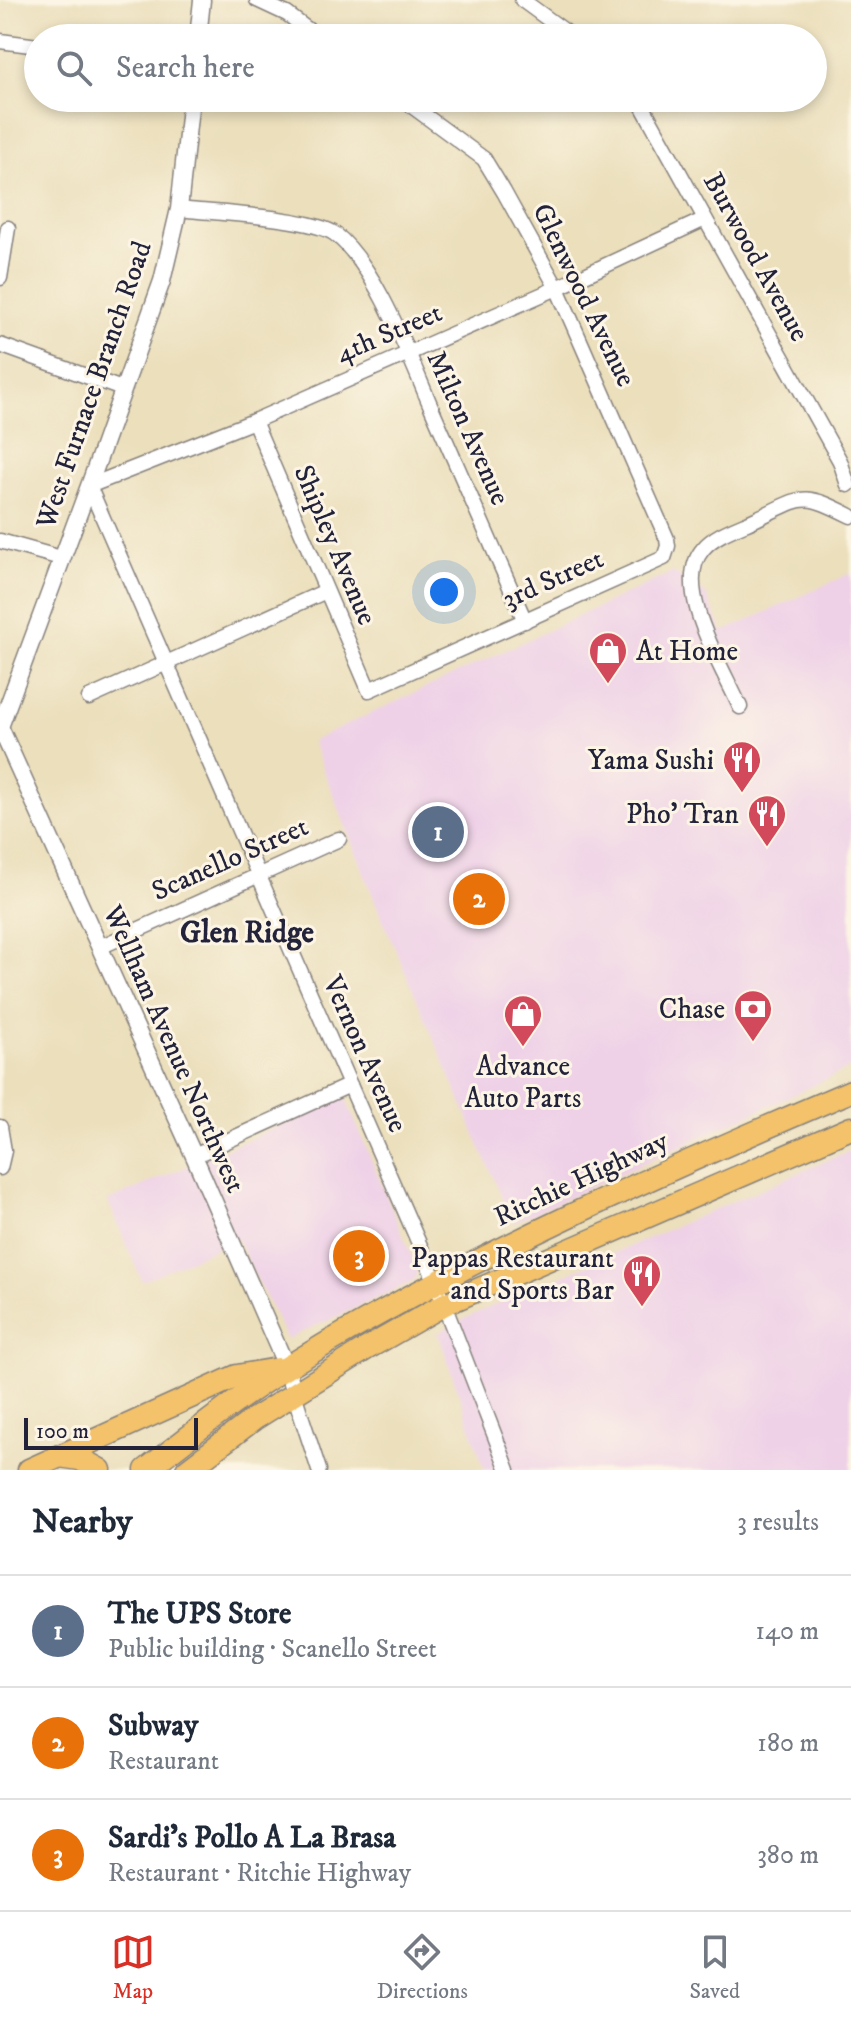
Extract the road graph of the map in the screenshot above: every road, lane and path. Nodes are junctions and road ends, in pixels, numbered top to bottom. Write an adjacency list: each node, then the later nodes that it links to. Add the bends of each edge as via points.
1 (202, 0): 4 (street)
2 (257, 0): 5 (street)
3 (522, 0): 6 (street)
4 (199, 24)
5 (300, 24)
6 (555, 24)
7 (0, 41): 8 (street)
8 (24, 44)
9 (189, 112): 12 (street, West Furnace Branch Road)
10 (420, 112): 16 (street, Glenwood Avenue, via 484,159)
11 (646, 112): 13 (street, Burwood Avenue)
12 (179, 209): 18 (street, Milton Avenue, via 306,223 334,234 373,284); 19 (street, West Furnace Branch Road, via 162,281)
13 (705, 219): 16 (street, 4th Street); 21 (street, Burwood Avenue, via 840,461)
14 (8, 228): 15 (street)
15 (0, 278)
16 (557, 288): 18 (street, 4th Street); 25 (street, Glenwood Avenue, via 667,539)
17 (0, 345): 19 (street)
18 (407, 353): 20 (street, 4th Street); 28 (street, Milton Avenue)
19 (122, 389): 22 (street, West Furnace Branch Road)
20 (254, 421): 22 (street, 4th Street); 27 (street, Shipley Avenue)
21 (848, 485)
22 (89, 486): 26 (street, West Furnace Branch Road); 29 (street, Vernon Avenue)
23 (851, 516): 32 (street, via 816,499 799,499 702,549 692,574 695,607)
24 (0, 541): 26 (street)
25 (667, 551): 28 (street, 3rd Street, via 660,560)
26 (61, 558): 33 (street, West Furnace Branch Road)
27 (326, 591): 29 (street); 30 (street, Shipley Avenue)
28 (525, 621): 30 (street, 3rd Street)
29 (166, 663): 31 (street); 35 (street, Vernon Avenue)
30 (369, 690)
31 (89, 698)
32 (740, 707)
33 (0, 727): 36 (street, Wellham Avenue Northwest)
34 (339, 839): 35 (street, Scanello Street)
35 (258, 875): 36 (street, Scanello Street); 37 (street, Vernon Avenue)
36 (100, 947): 41 (street, Wellham Avenue Northwest)
37 (350, 1085): 41 (street); 43 (street, Vernon Avenue)
38 (851, 1091): 43 (main road, Ritchie Highway, via 569,1216)
39 (0, 1127): 42 (street)
40 (851, 1128): 44 (main road, Ritchie Highway)
41 (194, 1156): 45 (street, Wellham Avenue Northwest)
42 (0, 1168)
43 (436, 1282): 44 (street, Vernon Avenue); 45 (main road, Ritchie Highway)
44 (445, 1304): 46 (main road, Ritchie Highway); 53 (street, Vernon Avenue)
45 (287, 1368): 46 (street, Wellham Avenue Northwest); 47 (main road, via 237,1376); 50 (main road, Ritchie Highway)
46 (294, 1394): 51 (main road, Ritchie Highway); 52 (street)
47 (59, 1456): 48 (main road); 49 (main road)
48 (29, 1470)
49 (100, 1470)
50 (146, 1470)
51 (187, 1470)
52 (319, 1470)
53 (508, 1470)

